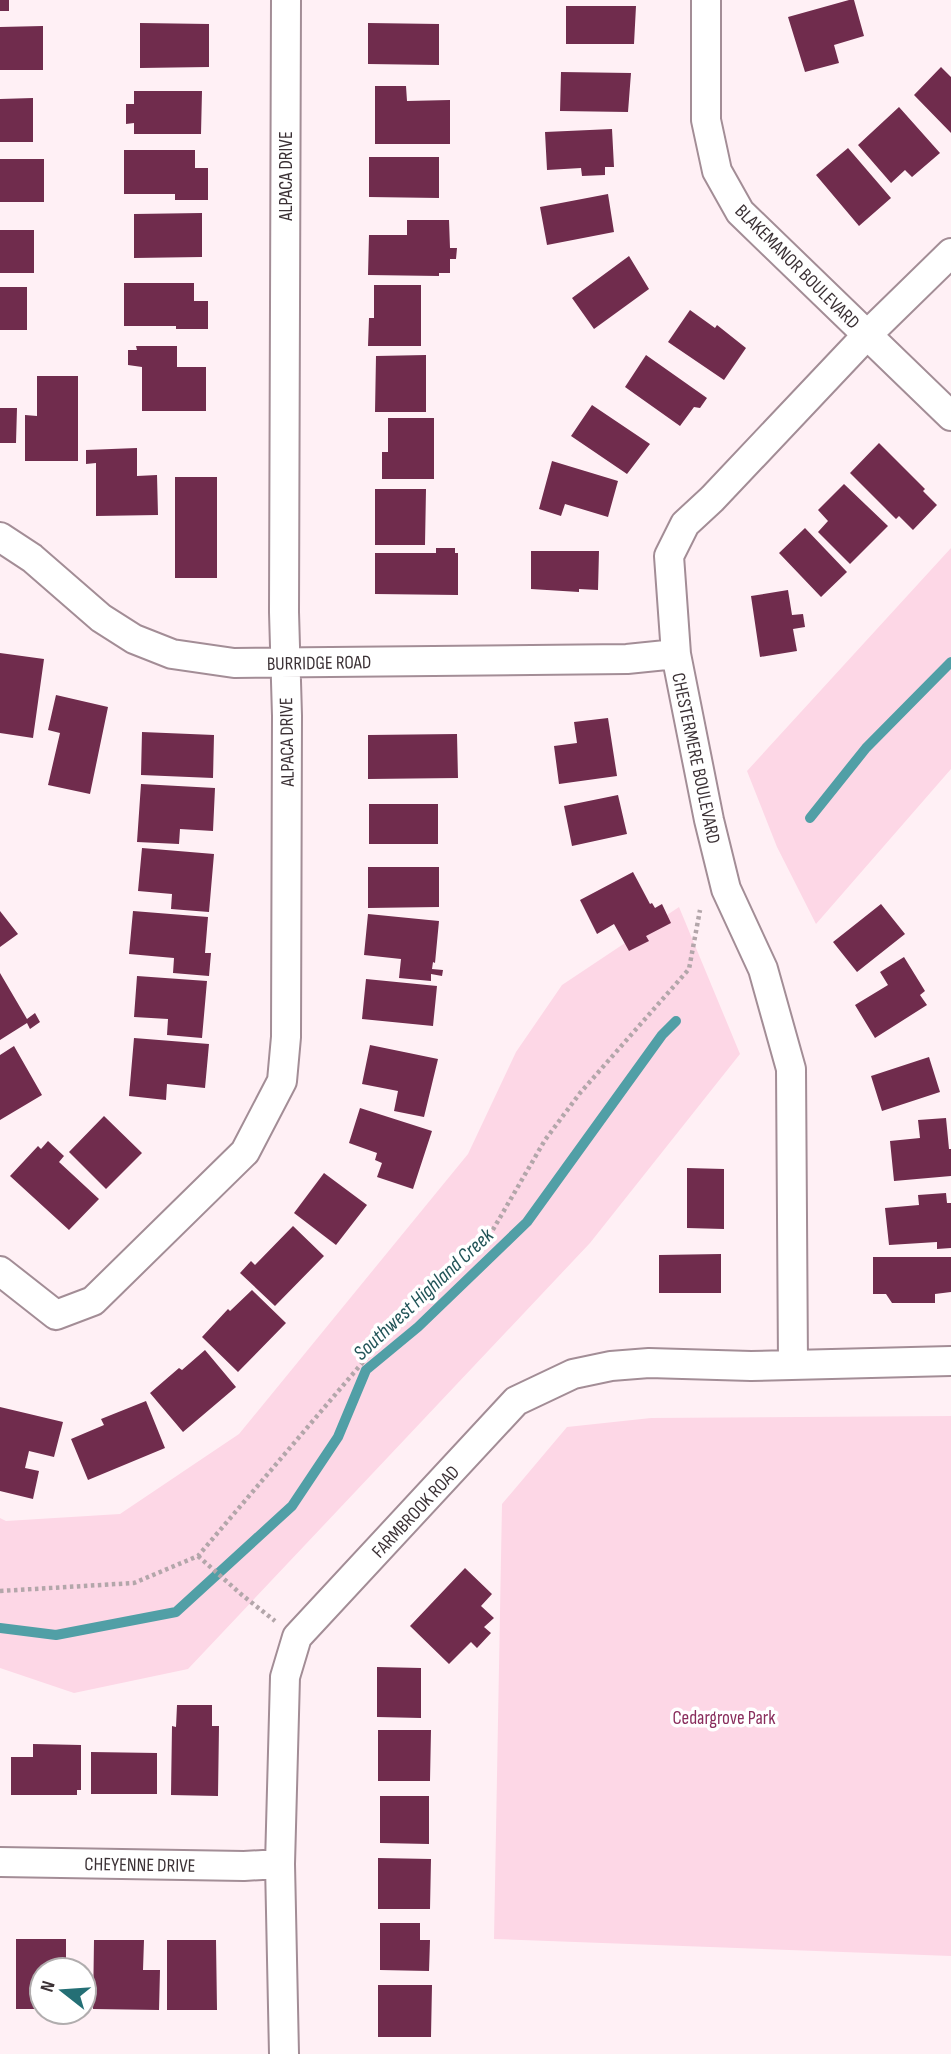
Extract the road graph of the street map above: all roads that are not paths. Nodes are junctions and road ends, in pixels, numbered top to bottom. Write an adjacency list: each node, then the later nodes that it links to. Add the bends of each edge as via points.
1 (286, 0): 8 (street, ALPACA DRIVE)
2 (706, 0): 4 (street, BLAKEMANOR BOULEVARD, via 706,120 717,171 740,212)
3 (951, 253): 4 (street, CHESTERMERE BOULEVARD)
4 (867, 335): 5 (street, BLAKEMANOR BOULEVARD); 7 (street, CHESTERMERE BOULEVARD, via 685,524 669,556)
5 (951, 416)
6 (0, 537): 8 (street, BURRIDGE ROAD, via 134,639 172,654 234,663)
7 (676, 654): 8 (street, BURRIDGE ROAD, via 627,659); 11 (street, CHESTERMERE BOULEVARD, via 726,889 763,969 791,1069)
8 (286, 662): 9 (street, ALPACA DRIVE, via 286,1037 282,1081 245,1152 93,1301 56,1315)
9 (0, 1271)
10 (951, 1361): 11 (street, FARMBROOK ROAD)
11 (793, 1364): 13 (street, FARMBROOK ROAD, via 611,1366 573,1374 516,1401 297,1637 285,1677)
12 (0, 1862): 13 (street, CHEYENNE DRIVE)
13 (281, 1864): 14 (street, FARMBROOK ROAD)
14 (284, 2054)

